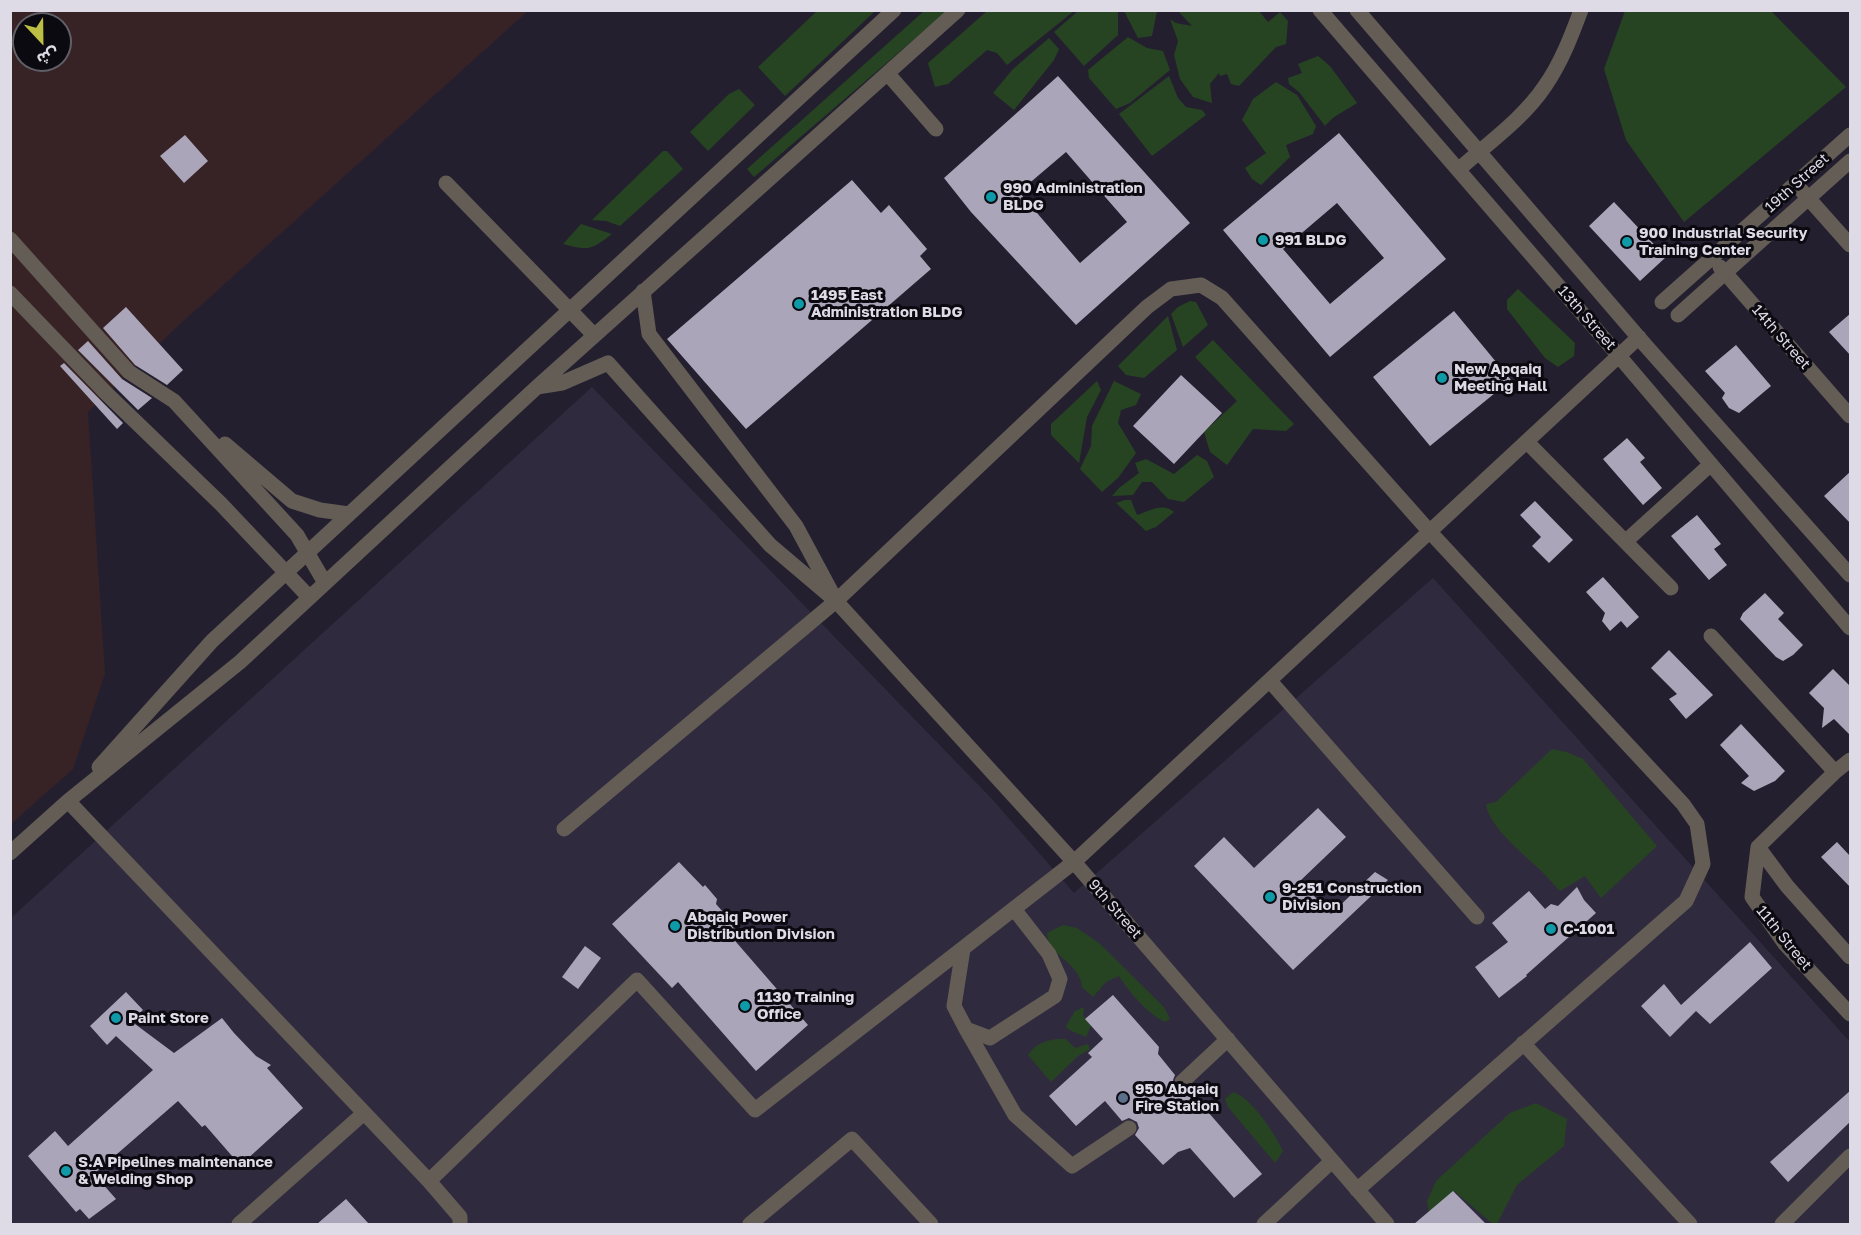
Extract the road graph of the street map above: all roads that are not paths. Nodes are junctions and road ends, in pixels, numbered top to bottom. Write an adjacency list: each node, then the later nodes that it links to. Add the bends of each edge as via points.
1 (894, 10): 22 (street)
2 (958, 10): 6 (street)
3 (1320, 10): 11 (street, 13th Street)
4 (1357, 10): 9 (street, 13th Street)
5 (1581, 10): 9 (street, via 1563,57 1545,87 1526,110)
6 (888, 74): 7 (street); 19 (street)
7 (936, 129)
8 (1851, 135): 13 (street, 19th Street)
9 (1479, 152): 11 (street); 25 (street, 13th Street)
10 (1851, 161): 14 (street, 19th Street)
11 (1458, 170): 26 (street, 13th Street)
12 (446, 183): 22 (street)
13 (1796, 184): 14 (street); 17 (street, 19th Street)
14 (1809, 198): 16 (street); 18 (street, 19th Street)
15 (10, 239): 28 (street, via 129,372)
16 (1851, 245)
17 (1712, 258): 18 (street, 14th Street); 21 (street, 19th Street)
18 (1726, 273): 23 (street, 19th Street); 29 (street, 14th Street)
19 (643, 291): 24 (street); 41 (street, via 649,334 796,526)
20 (10, 293): 36 (street)
21 (1662, 302)
22 (570, 310): 24 (street); 32 (street)
23 (1678, 315)
24 (594, 336): 27 (street)
25 (1639, 337): 26 (street); 37 (street, 13th Street)
26 (1619, 356): 30 (street); 31 (street, 13th Street)
27 (537, 387): 38 (street); 41 (street, via 561,383 608,363 770,545)
28 (174, 401): 32 (street, via 292,501); 35 (street, via 297,535)
29 (1851, 416)
30 (1527, 442): 33 (street); 34 (street)
31 (1711, 464): 34 (street); 42 (street, 13th Street)
32 (349, 514): 35 (street)
33 (1430, 532): 41 (street, via 1222,298 1201,285 1171,289 1148,307); 44 (street); 59 (street, via 1683,804 1697,824 1702,864 1686,901)
34 (1626, 541): 39 (street)
35 (307, 552): 36 (street); 38 (street)
36 (286, 572): 40 (street); 47 (street, via 212,640)
37 (1851, 575)
38 (325, 583): 40 (street)
39 (1671, 588)
40 (309, 597): 47 (street, via 240,662)
41 (836, 601): 48 (street); 51 (street, 9th Street)
42 (1851, 628)
43 (1712, 636): 46 (street)
44 (1270, 681): 51 (street); 53 (street)
45 (1851, 760): 46 (street)
46 (1835, 772): 49 (street)
47 (68, 801): 50 (street); 61 (street)
48 (564, 828)
49 (1758, 847): 55 (street, via 1787,886); 56 (street, 11th Street, via 1752,897 1785,944)
50 (10, 854)
51 (1074, 862): 52 (street); 58 (street, 9th Street)
52 (1014, 909): 54 (street); 57 (street, via 1049,954 1060,979 1055,996 990,1038)
53 (1477, 917)
54 (963, 949): 57 (street, via 954,1006); 65 (street, via 754,1110 637,980)
55 (1851, 957)
56 (1851, 1014)
57 (966, 1029): 62 (street, via 1015,1115 1072,1166)
58 (1228, 1039): 60 (street); 64 (street, 9th Street)
59 (1523, 1044): 66 (street); 73 (street)
60 (1182, 1082)
61 (364, 1113): 65 (street); 68 (street)
62 (1129, 1128)
63 (1851, 1156): 74 (street)
64 (1332, 1161): 66 (street, 9th Street); 72 (street)
65 (429, 1181): 69 (street, via 460,1218)
66 (1357, 1190): 67 (street, 9th Street)
67 (1382, 1223)
68 (239, 1224)
69 (460, 1224)
70 (750, 1224): 71 (street, via 852,1139)
71 (931, 1224)
72 (1264, 1224)
73 (1690, 1224)
74 (1782, 1224)

